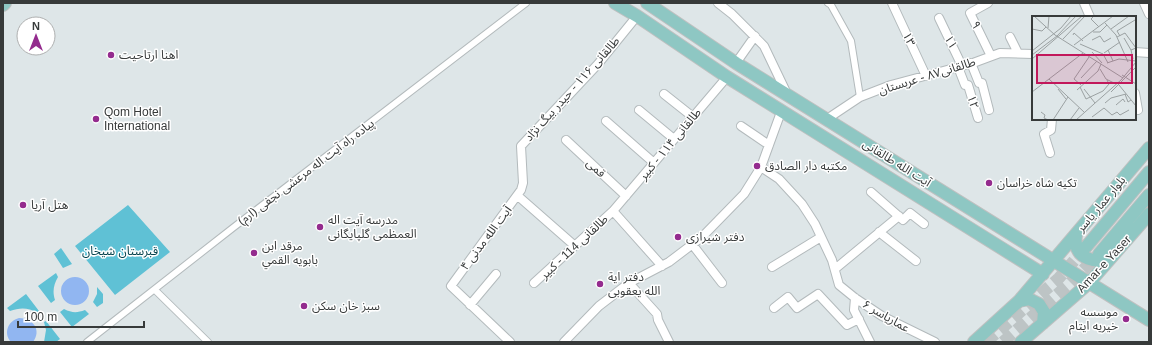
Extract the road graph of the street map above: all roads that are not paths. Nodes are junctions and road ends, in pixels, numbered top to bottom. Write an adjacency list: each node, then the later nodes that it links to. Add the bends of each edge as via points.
1 (5, 3): 11 (main road)
2 (526, 3): 77 (street, پیاده راه آیت اله مرعشی نجفی (ارم))
3 (615, 3): 13 (main road, آیت الله طالقانی)
4 (647, 3): 23 (main road, آیت الله طالقانی)
5 (718, 3): 16 (street)
6 (828, 3): 29 (street, via 851,41)
7 (892, 3): 25 (street, ۱۳)
8 (988, 3): 22 (street, ۹, via 970,13)
9 (1084, 3): 14 (street)
10 (1144, 3): 12 (street)
11 (3, 5)
12 (1149, 14)
13 (637, 16): 26 (main road, آیت الله طالقانی); 50 (street, طالقانی ۱۱۶ - حیدر بیگ نژاد, via 598,64 520,146 523,183)
14 (1090, 16)
15 (939, 18): 24 (street, ۱۱)
16 (755, 36): 23 (street); 28 (street, via 764,46)
17 (1010, 37): 19 (street)
18 (1136, 52): 20 (street)
19 (1018, 53): 21 (street, طالقانی۸۷ - عربستان); 22 (street, طالقانی۸۷ - عربستان)
20 (1149, 53)
21 (1032, 54)
22 (991, 56): 24 (street, طالقانی۸۷ - عربستان)
23 (736, 63): 28 (main road, آیت الله طالقانی)
24 (964, 65): 25 (street, طالقانی۸۷ - عربستان); 32 (street, via 979,84 982,83); 36 (street, ۱۲, via 965,85 968,85)
25 (926, 76): 29 (street, طالقانی۸۷ - عربستان, via 891,85)
26 (726, 77): 34 (main road, آیت الله طالقانی); 35 (street, طالقانی ۱۱۴ - کبیر)
27 (664, 94): 35 (street)
28 (787, 95): 37 (main road, آیت الله طالقانی)
29 (860, 97): 37 (street, طالقانی۸۷ - عربستان)
30 (1136, 99): 33 (street)
31 (640, 110): 41 (street)
32 (989, 110)
33 (1138, 110)
34 (781, 112): 43 (street); 72 (main road, آیت الله طالقانی)
35 (693, 117): 41 (street, طالقانی ۱۱۴ - کبیر)
36 (978, 118)
37 (827, 119): 65 (main road, آیت الله طالقانی)
38 (1052, 120): 45 (street, via 1051,130 1044,134)
39 (606, 121): 46 (street)
40 (741, 126): 43 (street)
41 (674, 139): 46 (street, طالقانی ۱۱۴ - کبیر)
42 (566, 140): 52 (street, قمی)
43 (769, 145): 47 (street)
44 (1149, 148): 58 (main road, بلوار عمار یاسر)
45 (1050, 154)
46 (654, 163): 52 (street, طالقانی ۱۱۴ - کبیر)
47 (761, 167): 59 (street, via 779,179 793,193); 60 (street, via 744,194)
48 (1149, 172): 62 (main road, بلوار عمار یاسر)
49 (871, 192): 55 (street)
50 (519, 193): 61 (street); 81 (street, ۴ آیت الله مدنی, via 451,286)
51 (1149, 195): 63 (main road)
52 (626, 196): 53 (street, طالقانی ۱۱۴ - کبیر)
53 (613, 211): 61 (street, طالقانی 114 - کبیر); 67 (street)
54 (1149, 214): 64 (main road, Amar-e Yaser)
55 (899, 216): 56 (street, via 903,220 910,213); 57 (street)
56 (924, 224)
57 (879, 232): 66 (street); 70 (street)
58 (1076, 234): 64 (main road, via 1076,245 1084,256 1097,261); 65 (main road, بلوار عمار یاسر)
59 (821, 237): 68 (street); 70 (street)
60 (692, 244): 67 (street); 75 (street)
61 (575, 246): 73 (street, طالقانی 114 - کبیر)
62 (1086, 247)
63 (1099, 254)
64 (1111, 258): 69 (main road, Amar-e Yaser)
65 (1054, 260): 72 (main road, بلوار عمار یاسر); 76 (main road, آیت الله طالقانی)
66 (916, 261)
67 (662, 266): 74 (street)
68 (772, 267)
69 (1103, 267): 76 (main road, Amar-e Yaser); 78 (main road)
70 (836, 269): 79 (street, عماریاسر ۶, via 839,285)
71 (496, 274): 81 (street)
72 (1044, 274): 80 (main road, بلوار عمار یاسر)
73 (534, 283)
74 (629, 283): 86 (street, via 599,306); 90 (street, via 657,314)
75 (722, 283)
76 (1089, 283): 78 (main road, آیت الله طالقانی); 85 (main road, Amar-e Yaser)
77 (154, 290): 87 (street, پیاده راه آیت اله مرعشی نجفی (ارم)); 88 (street)
78 (1106, 294): 84 (main road, آیت الله طالقانی)
79 (855, 298): 83 (street, via 854,310); 92 (street, عماریاسر ۶, via 882,316)
80 (1019, 301): 85 (main road, via 1030,299 1039,304 1044,312); 93 (main road, بلوار عمار یاسر)
81 (470, 304): 89 (street)
82 (774, 308): 83 (street, via 788,297 797,308 818,294 847,325)
83 (859, 320): 91 (street)
84 (1149, 320)
85 (1043, 323): 94 (main road, Amar-e Yaser)
86 (568, 341)
87 (87, 342)
88 (208, 342)
89 (510, 342)
90 (669, 342)
91 (870, 342)
92 (935, 342)
93 (974, 342)
94 (1021, 342)

